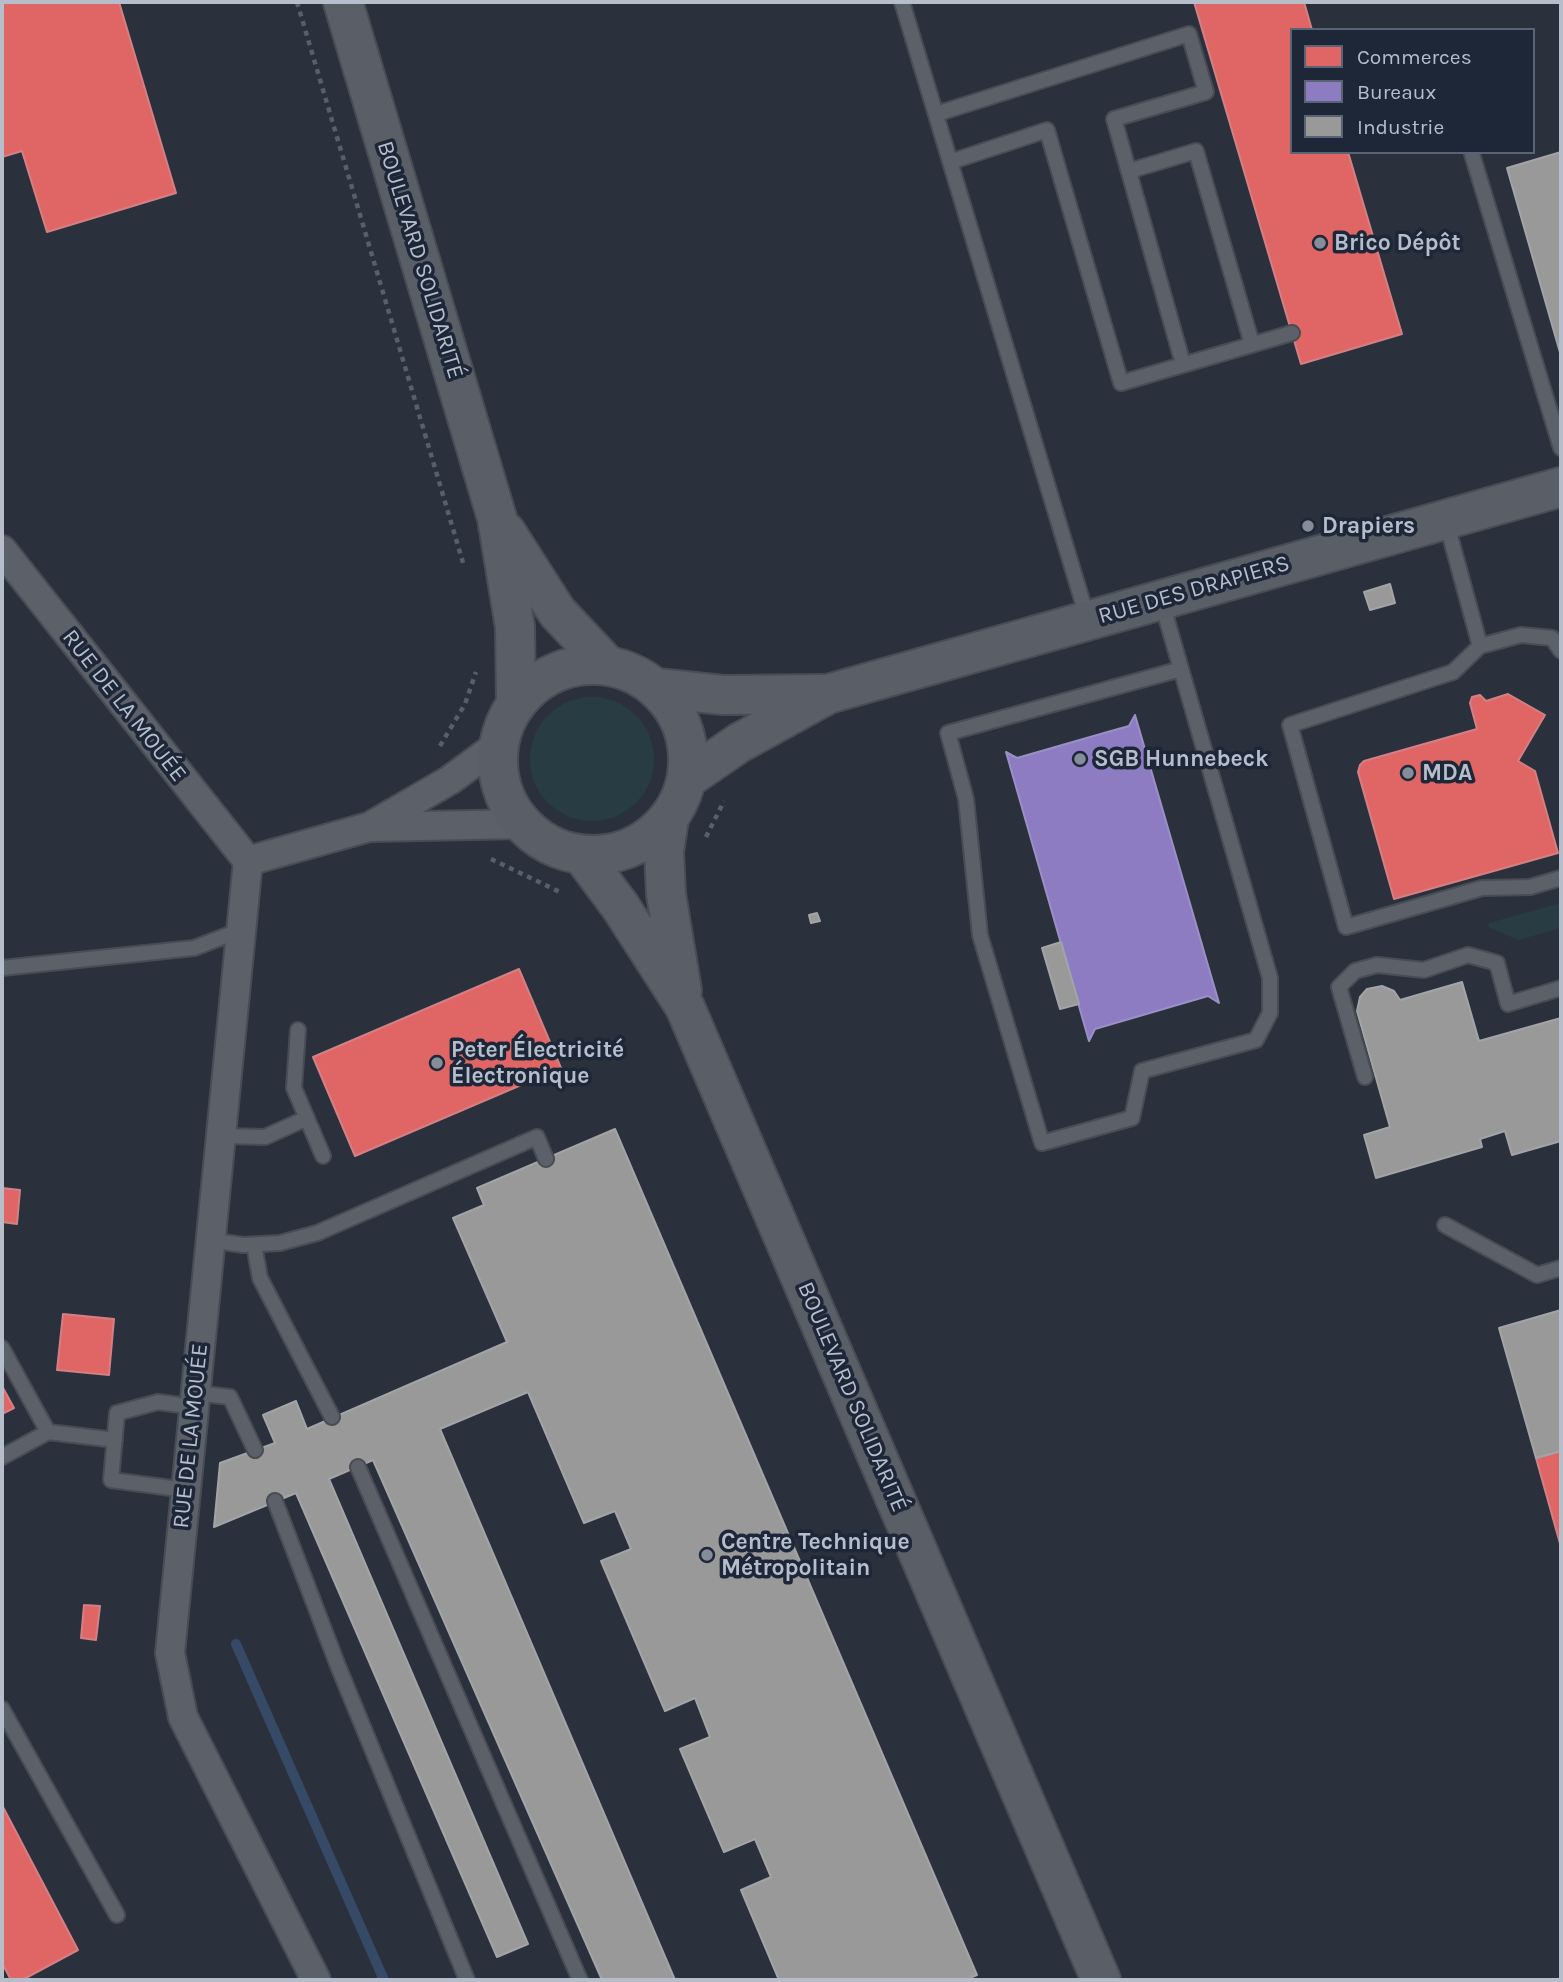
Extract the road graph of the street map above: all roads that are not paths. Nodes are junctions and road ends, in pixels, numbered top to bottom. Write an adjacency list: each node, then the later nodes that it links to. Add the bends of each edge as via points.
1 (343, 2): 12 (main road, BOULEVARD SOLIDARITÉ)
2 (902, 2): 3 (lane)
3 (936, 114): 5 (lane); 6 (lane, via 1196,32 1206,92 1114,119)
4 (1472, 155): 10 (lane)
5 (950, 162): 9 (lane, via 1047,130 1121,383); 16 (lane)
6 (1129, 171): 8 (lane, via 1196,151); 9 (lane)
7 (1292, 333): 8 (lane)
8 (1252, 344): 9 (lane)
9 (1183, 364)
10 (1561, 448)
11 (1561, 488): 13 (main road, RUE DES DRAPIERS)
12 (497, 518): 19 (main road, BOULEVARD SOLIDARITÉ, via 557,612); 23 (main road, BOULEVARD SOLIDARITÉ, via 514,627)
13 (1446, 519): 15 (main road, RUE DES DRAPIERS); 17 (lane)
14 (2, 551): 30 (street, RUE DE LA MOUÉE)
15 (1161, 599): 16 (main road, RUE DES DRAPIERS); 20 (lane)
16 (1088, 620): 22 (main road, RUE DES DRAPIERS)
17 (1480, 646): 18 (lane, via 1521,635 1552,638); 31 (lane, via 1454,672 1290,725 1346,927 1482,888 1530,887)
18 (1561, 651)
19 (606, 664): 21 (main road, via 633,672); 23 (main road, via 580,664 556,671)
20 (1181, 668): 20 (lane, via 1270,978 1270,1013 1256,1040 1142,1072 1132,1118 1042,1143 980,935 966,799 948,733)
21 (657, 688): 22 (main road, RUE DES DRAPIERS, via 723,695); 25 (main road, via 677,714 688,745)
22 (828, 694): 25 (main road, RUE DES DRAPIERS, via 739,743)
23 (516, 702): 24 (main road)
24 (499, 744): 27 (main road, via 498,772 506,800); 28 (street, via 450,780)
25 (688, 778): 26 (main road)
26 (669, 818): 29 (main road, via 645,841 615,853); 35 (main road, BOULEVARD SOLIDARITÉ, via 664,852 666,894)
27 (522, 824): 28 (street); 29 (main road, via 560,850)
28 (369, 827): 30 (street)
29 (582, 855): 35 (main road, BOULEVARD SOLIDARITÉ)
30 (248, 861): 32 (street, RUE DE LA MOUÉE)
31 (1561, 878)
32 (241, 930): 33 (lane, via 194,948); 39 (street, RUE DE LA MOUÉE)
33 (2, 968)
34 (1561, 988): 37 (lane, via 1508,1004 1497,963 1468,955 1424,970 1377,965 1355,971 1339,987)
35 (685, 1007): 61 (main road, BOULEVARD SOLIDARITÉ)
36 (298, 1030): 38 (lane, via 293,1088)
37 (1365, 1077)
38 (307, 1118): 39 (lane, via 265,1137); 40 (lane)
39 (221, 1136): 43 (street, RUE DE LA MOUÉE)
40 (323, 1156)
41 (546, 1159): 44 (lane, via 537,1138 317,1234)
42 (1445, 1225): 45 (lane, via 1536,1275)
43 (211, 1240): 44 (lane); 47 (street, RUE DE LA MOUÉE)
44 (254, 1245): 48 (lane, via 260,1278)
45 (1561, 1268)
46 (2, 1348): 49 (lane)
47 (195, 1400): 50 (lane, via 159,1402 117,1413); 51 (lane, via 230,1397); 54 (street, RUE DE LA MOUÉE)
48 (332, 1417)
49 (48, 1432): 50 (lane); 52 (lane)
50 (115, 1440): 54 (lane, via 111,1480)
51 (256, 1450)
52 (2, 1457)
53 (358, 1467): 60 (lane)
54 (186, 1490): 58 (street, RUE DE LA MOUÉE, via 170,1653 183,1717)
55 (275, 1502): 59 (lane)
56 (2, 1709): 57 (lane)
57 (117, 1915)
58 (316, 1980)
59 (467, 1980)
60 (580, 1980)
61 (1101, 1980)

